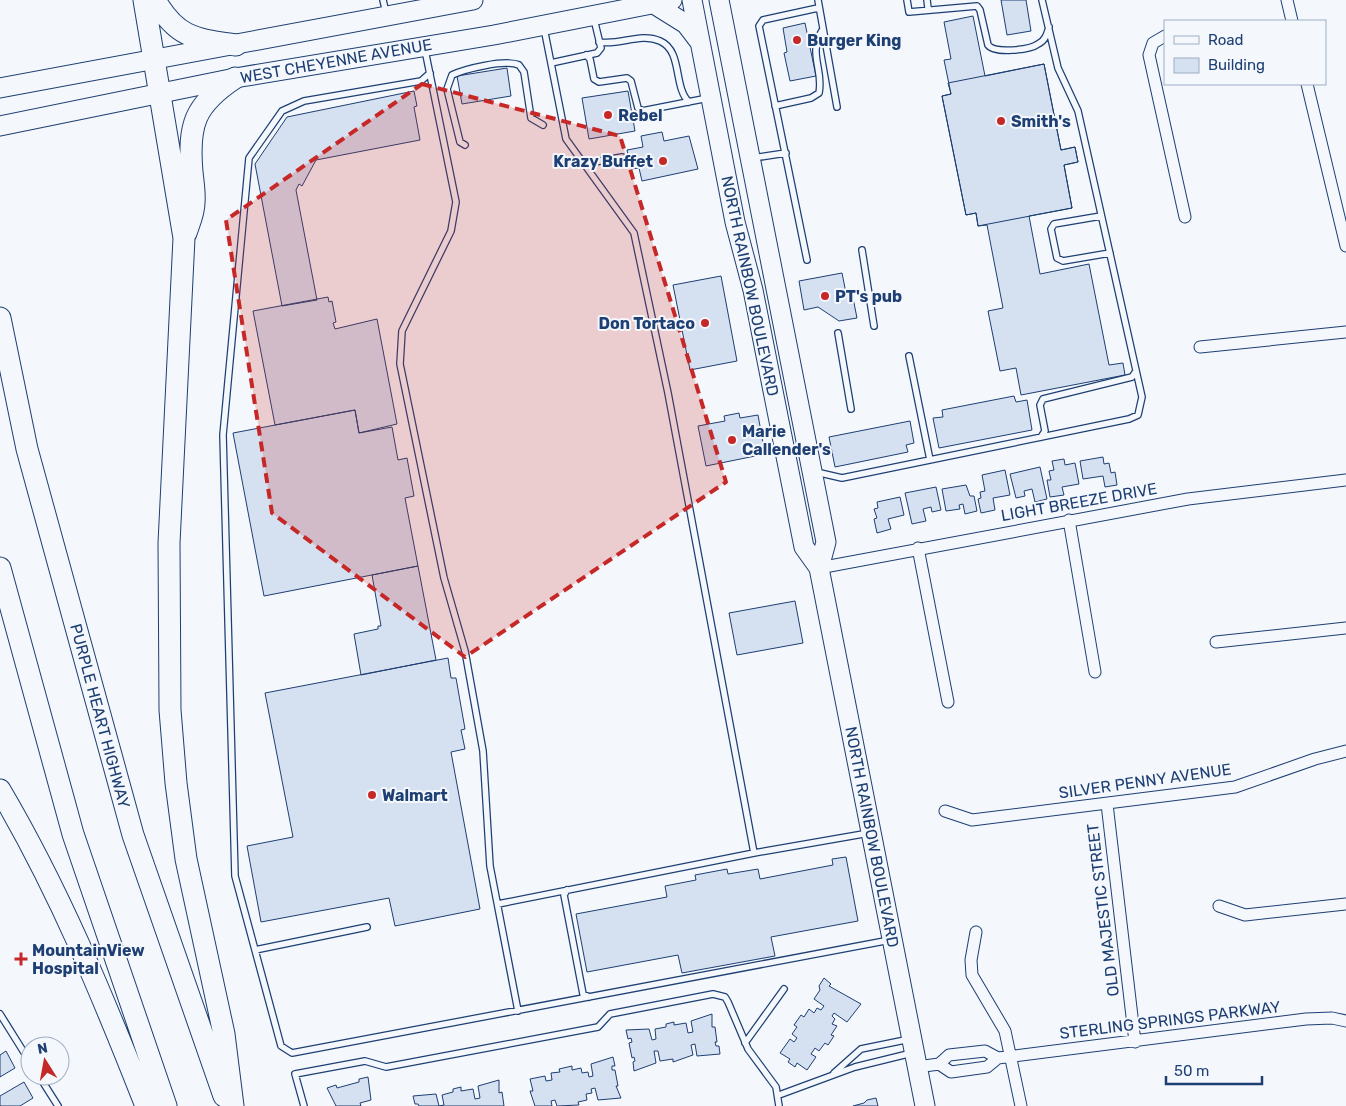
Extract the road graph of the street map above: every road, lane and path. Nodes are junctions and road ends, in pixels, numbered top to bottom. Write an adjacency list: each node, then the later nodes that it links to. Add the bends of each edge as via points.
1 (144, 0): 27 (highway)
2 (154, 0): 24 (highway, via 166,19 184,34)
3 (473, 0): 12 (main road, WEST CHEYENNE AVENUE)
4 (692, 0): 23 (main road, NORTH RAINBOW BOULEVARD)
5 (719, 0): 43 (main road, NORTH RAINBOW BOULEVARD)
6 (818, 0): 14 (lane)
7 (907, 0): 15 (lane, via 909,12)
8 (927, 0): 15 (lane)
9 (1042, 0): 19 (lane)
10 (1287, 0): 17 (street)
11 (663, 2): 16 (main road, WEST CHEYENNE AVENUE); 23 (main road)
12 (425, 5): 13 (main road, WEST CHEYENNE AVENUE)
13 (385, 8): 24 (main road, WEST CHEYENNE AVENUE)
14 (818, 8): 20 (lane); 36 (lane, via 760,22)
15 (928, 8): 19 (lane, via 977,6 988,45 998,51 1039,44)
16 (594, 15): 18 (main road, WEST CHEYENNE AVENUE); 22 (lane)
17 (1292, 20)
18 (543, 25): 25 (main road, WEST CHEYENNE AVENUE); 28 (lane)
19 (1049, 27): 45 (lane, via 1058,68 1078,112)
20 (823, 29): 36 (lane, via 814,49 819,93 811,98); 37 (lane)
21 (1164, 37): 46 (street, via 1153,43 1149,55)
22 (599, 42): 26 (lane, via 601,48 597,53); 35 (lane, via 653,38 664,43 672,52 683,96)
23 (699, 42): 34 (main road, NORTH RAINBOW BOULEVARD)
24 (236, 45): 27 (main road, WEST CHEYENNE AVENUE)
25 (424, 46): 29 (lane); 30 (main road, WEST CHEYENNE AVENUE)
26 (586, 55): 28 (lane); 35 (lane, via 590,59 594,79 599,82 631,80 638,108 642,111)
27 (156, 60): 32 (main road, WEST CHEYENNE AVENUE); 33 (highway)
28 (551, 63): 44 (lane, via 566,139)
29 (430, 74): 81 (lane, via 456,202 450,232 402,331 400,364 444,578 464,651 482,751 490,866); 87 (lane, via 421,81 304,101 282,111 249,158 223,435 235,876)
30 (235, 78): 33 (main road, WEST CHEYENNE AVENUE); 47 (highway, via 202,105 193,122 189,144 194,204)
31 (1307, 85): 48 (street)
32 (0, 88)
33 (159, 94): 39 (main road, WEST CHEYENNE AVENUE); 47 (highway)
34 (710, 98): 35 (lane); 60 (main road, NORTH RAINBOW BOULEVARD)
35 (689, 102)
36 (775, 106): 41 (lane)
37 (838, 107)
38 (543, 125): 40 (lane, via 531,118 524,72 519,65 502,63 461,71 452,75 447,89 460,142)
39 (2, 126)
40 (465, 145)
41 (786, 153): 43 (lane); 51 (lane)
42 (622, 157): 44 (lane)
43 (750, 158): 59 (main road, NORTH RAINBOW BOULEVARD)
44 (584, 164): 79 (lane, via 634,233 668,394)
45 (1101, 216): 50 (lane); 50 (lane, via 1054,224 1051,229 1057,258 1063,261)
46 (1185, 216)
47 (184, 238): 106 (highway, via 169,543 170,710 186,858 224,1034)
48 (1346, 246)
49 (862, 250): 53 (lane)
50 (1110, 253): 58 (lane)
51 (807, 260)
52 (0, 318): 105 (highway, PURPLE HEART HIGHWAY, via 27,449 133,835)
53 (874, 326)
54 (1346, 332): 56 (street)
55 (838, 333): 61 (lane)
56 (1200, 347)
57 (909, 356): 63 (lane)
58 (1136, 371): 62 (lane, via 1132,377 1043,399 1040,405 1045,431); 62 (lane, via 1142,397 1138,415)
59 (794, 380): 60 (main road); 64 (main road, NORTH RAINBOW BOULEVARD)
60 (772, 383): 69 (main road, NORTH RAINBOW BOULEVARD, via 804,547)
61 (851, 409)
62 (1041, 437): 63 (lane)
63 (930, 460): 64 (lane, via 842,478)
64 (812, 471): 69 (main road, NORTH RAINBOW BOULEVARD, via 826,542)
65 (1346, 480): 66 (street, LIGHT BREEZE DRIVE, via 1188,498)
66 (1069, 520): 67 (street, LIGHT BREEZE DRIVE); 72 (street)
67 (918, 548): 69 (street, LIGHT BREEZE DRIVE); 73 (street)
68 (0, 568): 104 (highway, via 73,834)
69 (819, 568): 78 (main road, NORTH RAINBOW BOULEVARD)
70 (1346, 628): 71 (street)
71 (1216, 642)
72 (1094, 672)
73 (948, 702)
74 (1346, 751): 76 (street, SILVER PENNY AVENUE, via 1235,787)
75 (0, 790): 103 (highway, via 69,923 118,1033)
76 (1107, 804): 77 (street, SILVER PENNY AVENUE, via 972,820); 93 (street, OLD MAJESTIC STREET)
77 (945, 811)
78 (871, 833): 79 (lane); 86 (main road, NORTH RAINBOW BOULEVARD)
79 (754, 853): 80 (lane)
80 (567, 890): 81 (lane); 89 (lane, via 564,895 583,994)
81 (498, 904): 90 (lane)
82 (1346, 904): 83 (street, via 1245,915)
83 (1219, 906)
84 (367, 927): 87 (lane)
85 (976, 932): 97 (street, via 972,975 1001,1023)
86 (892, 940): 89 (lane); 96 (main road, NORTH RAINBOW BOULEVARD)
87 (255, 950): 90 (lane, via 281,1046 292,1053)
88 (784, 989): 94 (lane)
89 (589, 997): 90 (lane)
90 (518, 1011)
91 (0, 1014): 95 (lane)
92 (1346, 1021): 93 (street, STERLING SPRINGS PARKWAY, via 1306,1019)
93 (1135, 1042): 97 (street, STERLING SPRINGS PARKWAY)
94 (745, 1043): 101 (lane, via 772,1078); 107 (lane, via 728,1002 713,994 610,1014 598,1027 386,1067 365,1061 295,1074)
95 (20, 1046)
96 (914, 1053): 98 (street, STERLING SPRINGS PARKWAY); 99 (lane); 99 (lane, via 861,1049); 109 (main road, NORTH RAINBOW BOULEVARD)
97 (1004, 1058): 98 (street, STERLING SPRINGS PARKWAY, via 985,1051 949,1055); 98 (street, STERLING SPRINGS PARKWAY, via 988,1067 950,1072); 110 (street)
98 (939, 1064)
99 (832, 1074): 101 (lane)
100 (45, 1086): 102 (lane)
101 (779, 1095): 108 (lane)
102 (58, 1106)
103 (146, 1106)
104 (166, 1106)
105 (227, 1106)
106 (233, 1106)
107 (304, 1106)
108 (779, 1106)
109 (925, 1106)
110 (1021, 1106)

